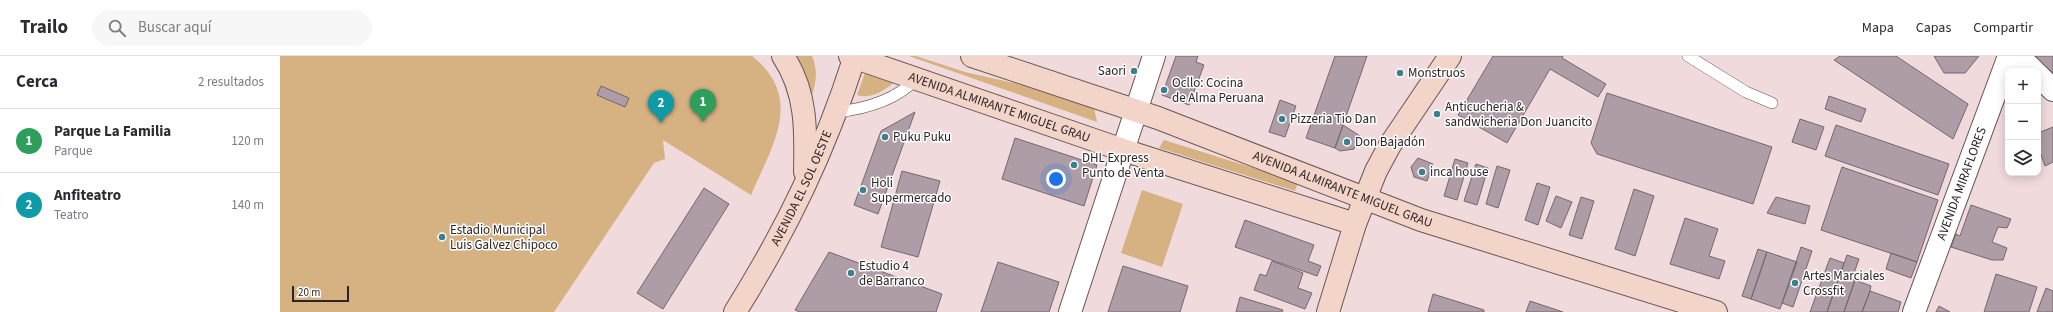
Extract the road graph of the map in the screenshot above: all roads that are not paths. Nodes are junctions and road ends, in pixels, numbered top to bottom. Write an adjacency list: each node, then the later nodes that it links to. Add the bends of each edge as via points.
1 (783, 56): 21 (main road, via 798,86 803,106 807,134)
2 (853, 56): 11 (main road, AVENIDA ALMIRANTE MIGUEL GRAU); 18 (main road, AVENIDA EL SOL OESTE)
3 (972, 56): 16 (main road, AVENIDA ALMIRANTE MIGUEL GRAU)
4 (1154, 56): 16 (street)
5 (1450, 56): 22 (main road, via 1382,160)
6 (1688, 56): 15 (lane, via 1746,92)
7 (2009, 56): 19 (street, AVENIDA MIRAFLORES)
8 (2018, 56): 9 (street)
9 (2031, 68)
10 (2041, 78): 12 (street)
11 (916, 79): 18 (lane, via 898,94 875,105); 20 (main road, AVENIDA ALMIRANTE MIGUEL GRAU)
12 (2053, 90)
13 (2053, 96): 14 (street)
14 (2041, 100)
15 (1772, 104)
16 (1136, 110): 20 (street); 22 (main road, AVENIDA ALMIRANTE MIGUEL GRAU)
17 (2005, 111): 19 (street)
18 (836, 112): 21 (main road, AVENIDA EL SOL OESTE)
19 (1985, 118): 29 (street, AVENIDA MIRAFLORES)
20 (1123, 150): 23 (main road, AVENIDA ALMIRANTE MIGUEL GRAU); 26 (street)
21 (805, 188): 25 (main road, AVENIDA EL SOL OESTE)
22 (1364, 199): 23 (main road); 24 (main road, AVENIDA ALMIRANTE MIGUEL GRAU)
23 (1355, 224): 27 (main road)
24 (1675, 306): 28 (main road, AVENIDA ALMIRANTE MIGUEL GRAU)
25 (735, 312)
26 (1070, 312)
27 (1328, 312)
28 (1716, 312)
29 (1914, 312)

